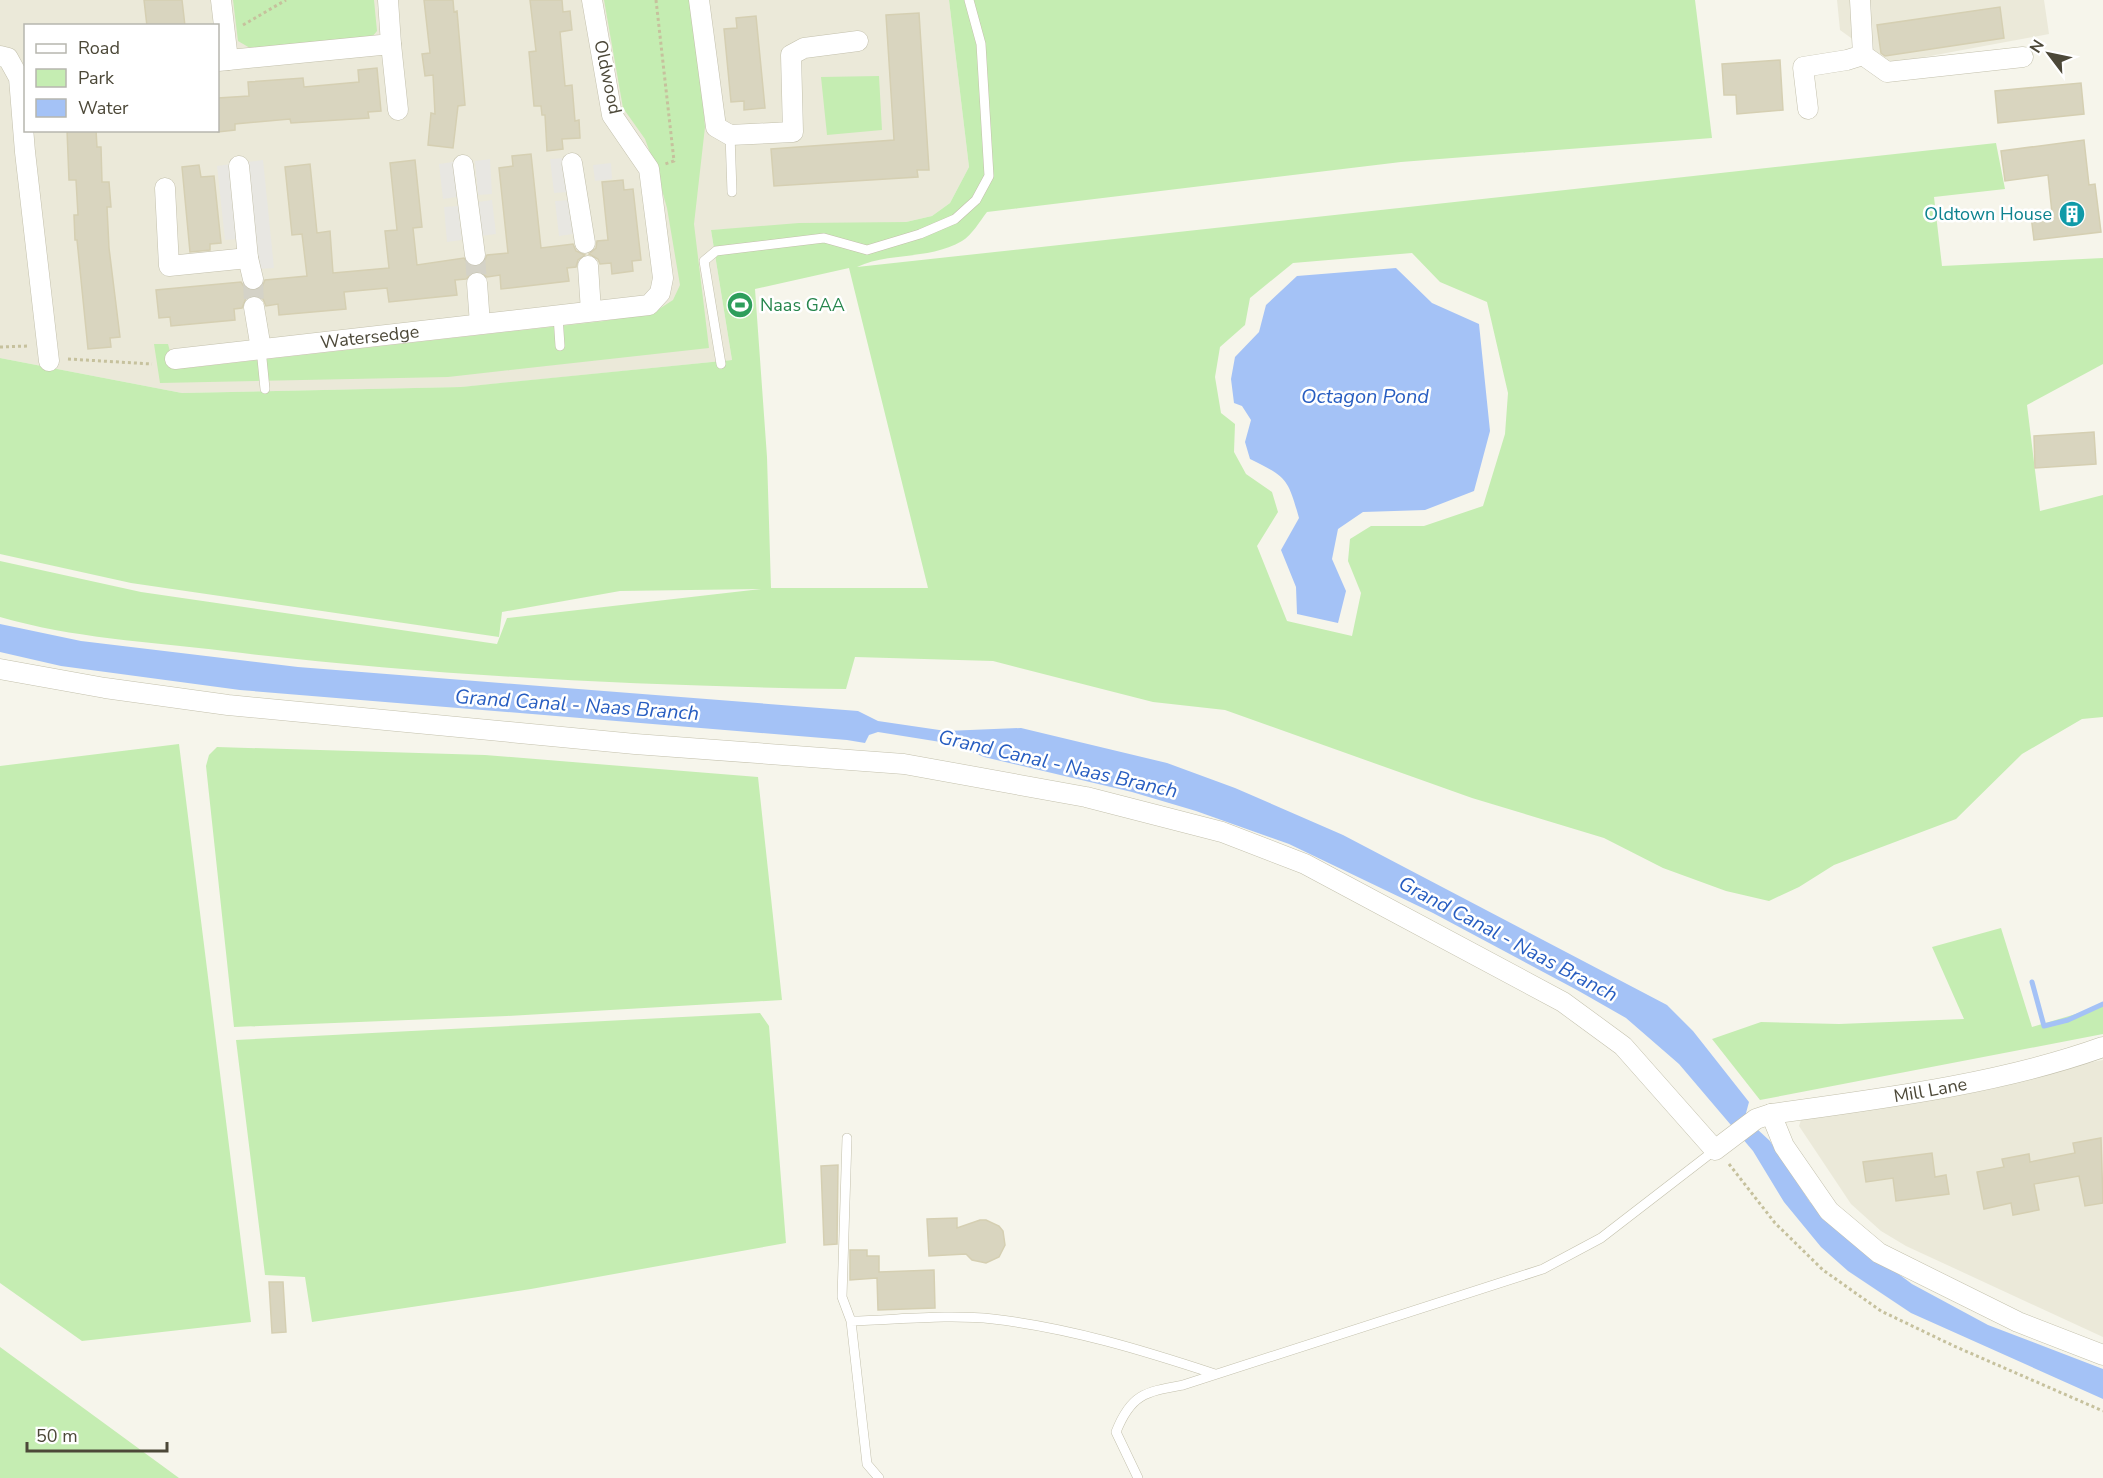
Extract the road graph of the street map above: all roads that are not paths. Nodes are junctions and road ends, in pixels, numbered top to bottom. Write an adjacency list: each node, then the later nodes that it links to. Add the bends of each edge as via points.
1 (221, 0): 12 (street)
2 (388, 0): 8 (street)
3 (592, 0): 23 (street, Oldwood, via 612,115 649,169)
4 (699, 0): 17 (street, via 716,127)
5 (969, 0): 38 (lane, via 981,44 989,176 976,200 955,219 867,250 824,238 716,251 704,261)
6 (1860, 0): 9 (street)
7 (858, 41): 17 (street, via 804,48 791,55 793,132)
8 (391, 44): 12 (street); 14 (street)
9 (1863, 54): 11 (street, via 1887,72); 13 (street, via 1803,67)
10 (0, 56): 15 (street, via 8,58 19,78)
11 (2023, 57)
12 (223, 61)
13 (1808, 109)
14 (398, 110)
15 (24, 126)
16 (25, 132): 36 (street)
17 (730, 135): 22 (lane)
18 (573, 163): 24 (street)
19 (463, 165): 25 (street)
20 (238, 166): 26 (street)
21 (165, 188): 26 (street, via 169,266)
22 (732, 192)
23 (657, 217): 31 (street, Watersedge, via 663,278 660,293 649,304)
24 (585, 243)
25 (475, 255)
26 (248, 258): 28 (street)
27 (588, 266): 31 (street)
28 (253, 279)
29 (477, 283): 33 (street)
30 (254, 307): 35 (street)
31 (591, 311): 32 (street, Watersedge)
32 (558, 316): 33 (street, Watersedge); 34 (lane)
33 (480, 324): 35 (street, Watersedge)
34 (560, 346)
35 (261, 349): 37 (street, Watersedge); 39 (lane)
36 (48, 354)
37 (175, 359)
38 (721, 364)
39 (265, 389)
40 (0, 669): 44 (street, via 239,706 635,744 904,764 1086,796 1222,832 1305,864 1563,1002 1623,1046)
41 (2103, 1047): 42 (street, Mill Lane, via 2067,1060 1904,1095)
42 (1763, 1117): 44 (street); 46 (street, via 1828,1211 1879,1253 2018,1322)
43 (847, 1138): 45 (lane, via 842,1297)
44 (1715, 1150): 47 (lane, via 1601,1238 1543,1269)
45 (851, 1321): 47 (lane, via 990,1319 1025,1324 1108,1339); 48 (lane, via 867,1464)
46 (2103, 1355)
47 (1215, 1374): 49 (lane, via 1148,1391 1125,1410 1116,1432)
48 (879, 1478)
49 (1138, 1478)

